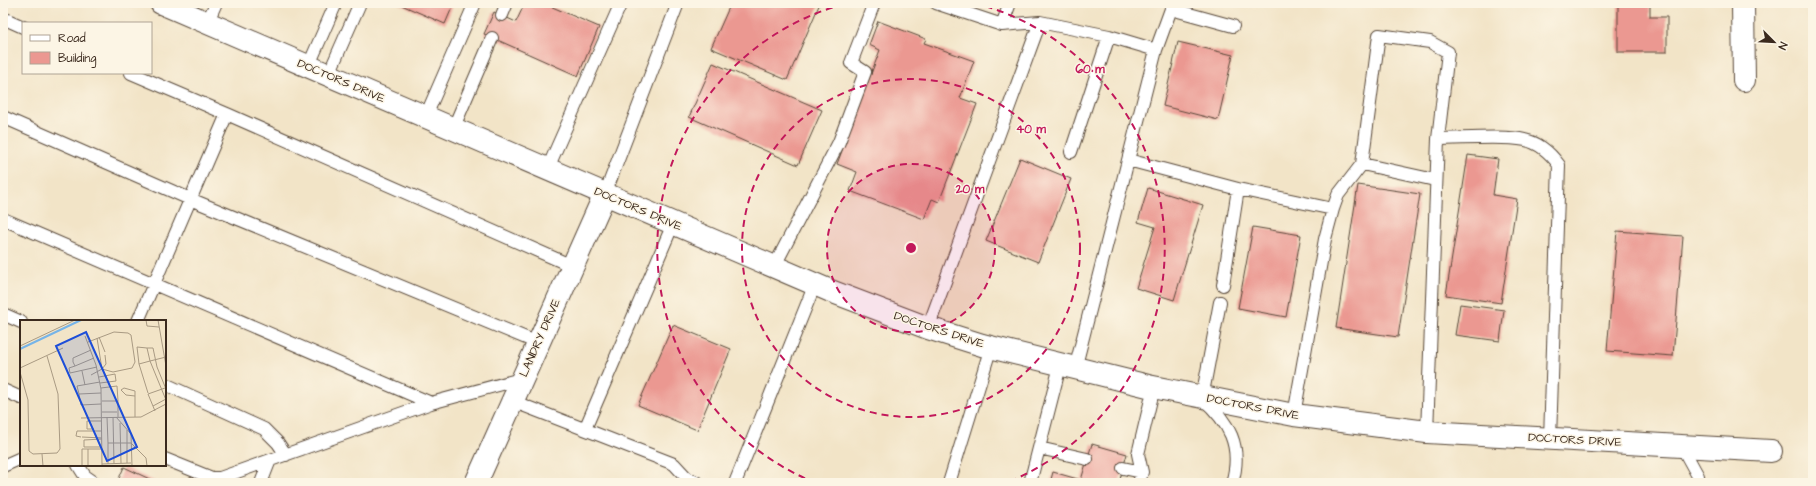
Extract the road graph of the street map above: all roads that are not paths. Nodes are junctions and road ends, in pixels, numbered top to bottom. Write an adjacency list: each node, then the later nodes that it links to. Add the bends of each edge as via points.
1 (161, 3): 13 (street, DOCTORS DRIVE)
2 (216, 3): 17 (lane)
3 (336, 3): 24 (lane)
4 (360, 3): 26 (lane)
5 (475, 3): 30 (lane)
6 (507, 3): 14 (lane)
7 (620, 3): 36 (lane)
8 (678, 3): 39 (lane)
9 (874, 3): 45 (lane, via 851,63 865,72 839,142)
10 (936, 3): 18 (lane)
11 (1010, 3): 18 (lane)
12 (1743, 3): 27 (street)
13 (186, 8): 17 (street, DOCTORS DRIVE)
14 (502, 15)
15 (3, 18): 20 (lane)
16 (1040, 22): 18 (lane); 21 (lane); 53 (lane)
17 (207, 23): 24 (street, DOCTORS DRIVE)
18 (1002, 25)
19 (1233, 26): 23 (lane, via 1171,9)
20 (22, 27)
21 (1108, 36): 23 (lane); 33 (lane)
22 (492, 38): 31 (lane)
23 (1156, 50): 34 (lane)
24 (308, 67): 26 (street, DOCTORS DRIVE)
25 (133, 74): 28 (lane)
26 (328, 76): 30 (street, DOCTORS DRIVE)
27 (1744, 80)
28 (226, 114): 40 (lane); 44 (lane)
29 (3, 117): 40 (lane)
30 (425, 118): 31 (street, DOCTORS DRIVE)
31 (452, 129): 36 (street, DOCTORS DRIVE)
32 (1438, 139): 35 (lane, via 1448,52 1430,42 1379,35); 37 (lane); 68 (lane, via 1525,140 1539,146 1559,165)
33 (1071, 152)
34 (1128, 160): 38 (lane); 56 (lane)
35 (1362, 164): 37 (lane); 41 (lane, via 1338,195)
36 (547, 170): 39 (street, DOCTORS DRIVE)
37 (1435, 180): 67 (lane)
38 (1238, 189): 41 (lane); 48 (lane)
39 (605, 194): 43 (street, DOCTORS DRIVE); 44 (street, LANDRY DRIVE)
40 (190, 199): 46 (lane); 54 (lane)
41 (1333, 209): 65 (lane, via 1325,239)
42 (3, 219): 46 (lane)
43 (673, 224): 45 (street, DOCTORS DRIVE); 66 (lane)
44 (572, 266): 54 (street, LANDRY DRIVE)
45 (774, 267): 47 (street, DOCTORS DRIVE)
46 (154, 284): 51 (lane); 64 (lane)
47 (815, 284): 53 (street, DOCTORS DRIVE); 86 (lane)
48 (1223, 285)
49 (1220, 302): 62 (lane)
50 (3, 314): 52 (lane)
51 (138, 320)
52 (20, 322)
53 (928, 328): 55 (street, DOCTORS DRIVE)
54 (538, 342): 57 (street, LANDRY DRIVE)
55 (991, 347): 56 (street, DOCTORS DRIVE); 87 (lane)
56 (1068, 367): 59 (street, DOCTORS DRIVE); 70 (lane)
57 (521, 379): 63 (street, LANDRY DRIVE); 64 (lane)
58 (166, 384): 72 (lane, via 264,429 278,442)
59 (1154, 387): 62 (street, DOCTORS DRIVE); 80 (lane, via 1138,454)
60 (3, 390): 61 (lane)
61 (20, 398)
62 (1202, 398): 65 (street, DOCTORS DRIVE); 81 (lane, via 1218,412 1230,431 1237,457)
63 (512, 401): 66 (lane); 84 (street, LANDRY DRIVE)
64 (431, 403): 72 (lane)
65 (1294, 415): 67 (street, DOCTORS DRIVE)
66 (585, 429): 85 (lane, via 674,464 687,478)
67 (1427, 432): 68 (street, DOCTORS DRIVE)
68 (1550, 439): 69 (street, DOCTORS DRIVE)
69 (1681, 445): 71 (street, DOCTORS DRIVE); 89 (lane, via 1698,476)
70 (1039, 448): 75 (lane); 88 (lane)
71 (1771, 451)
72 (286, 455): 76 (lane)
73 (20, 458): 77 (lane)
74 (166, 459): 76 (lane, via 212,478 220,478)
75 (1087, 459)
76 (270, 460): 83 (lane)
77 (3, 466)
78 (79, 466): 82 (lane, via 85,476)
79 (1123, 468): 80 (lane)
80 (1140, 477)
81 (1236, 482)
82 (96, 483)
83 (261, 483)
84 (476, 483)
85 (698, 483)
86 (735, 483)
87 (949, 483)
88 (1030, 483)
89 (1699, 483)

